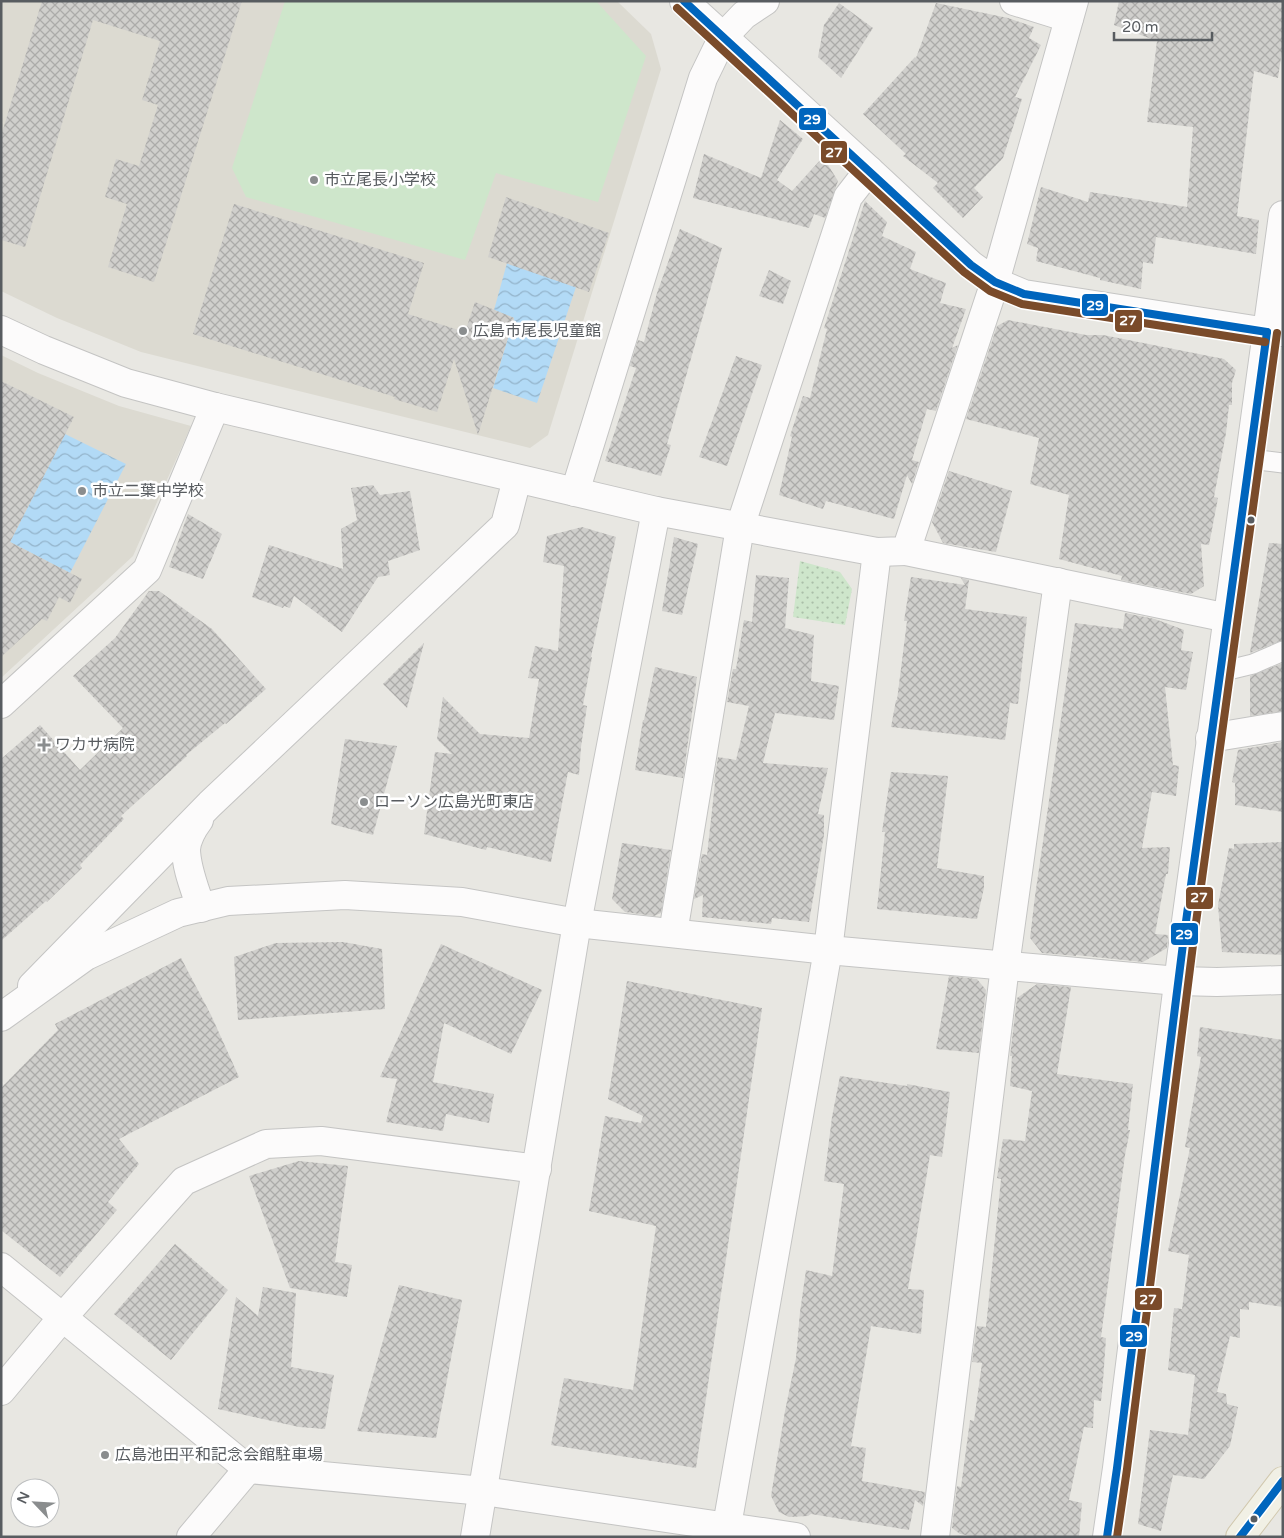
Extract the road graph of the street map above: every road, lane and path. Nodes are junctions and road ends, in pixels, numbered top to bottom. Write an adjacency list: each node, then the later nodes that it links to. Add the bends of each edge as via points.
1 (684, 1): 5 (street)
2 (765, 1): 5 (street, via 744,15)
3 (1014, 1): 4 (street)
4 (1072, 10): 9 (street)
5 (723, 37): 6 (street); 16 (street, via 703,78)
6 (869, 170): 9 (street, via 971,265); 18 (street, via 848,197)
7 (1283, 215): 8 (street)
8 (1281, 249): 11 (street)
9 (996, 282): 11 (street, via 1024,294); 19 (street)
10 (1, 330): 12 (street, via 126,383)
11 (1275, 332): 13 (street)
12 (214, 407): 15 (street); 25 (street, via 147,570)
13 (1250, 459): 14 (lane); 22 (street)
14 (1283, 463)
15 (517, 479): 16 (street); 28 (street, via 505,525)
16 (575, 492): 17 (street)
17 (656, 511): 18 (street); 30 (street)
18 (740, 527): 20 (street); 31 (street)
19 (906, 551): 20 (street); 21 (street)
20 (877, 552): 32 (street)
21 (1058, 582): 22 (street); 33 (street)
22 (1228, 618): 24 (street)
23 (1283, 651): 24 (lane, via 1253,664)
24 (1220, 672): 27 (street)
25 (1, 704)
26 (1283, 726): 27 (street)
27 (1210, 738): 35 (street)
28 (210, 804): 29 (street, via 191,831 186,847); 36 (street)
29 (201, 908): 30 (street, via 228,901 345,895 462,902); 36 (street, via 178,913 86,956)
30 (577, 923): 31 (street); 37 (street)
31 (673, 933): 32 (street)
32 (828, 950): 33 (street); 44 (street)
33 (1005, 966): 35 (street); 48 (street)
34 (1283, 980): 35 (street)
35 (1178, 981): 49 (street)
36 (2, 1016)
37 (537, 1169): 39 (street, via 321,1141 266,1144 184,1181); 43 (street)
38 (1, 1267): 39 (street)
39 (62, 1318): 40 (street); 41 (street)
40 (1, 1391)
41 (248, 1469): 43 (street); 45 (street)
42 (1283, 1480): 50 (main road)
43 (483, 1491): 44 (street); 46 (street)
44 (726, 1532): 47 (street)
45 (191, 1537)
46 (475, 1537)
47 (796, 1537)
48 (935, 1537)
49 (1107, 1537)
50 (1240, 1537)

